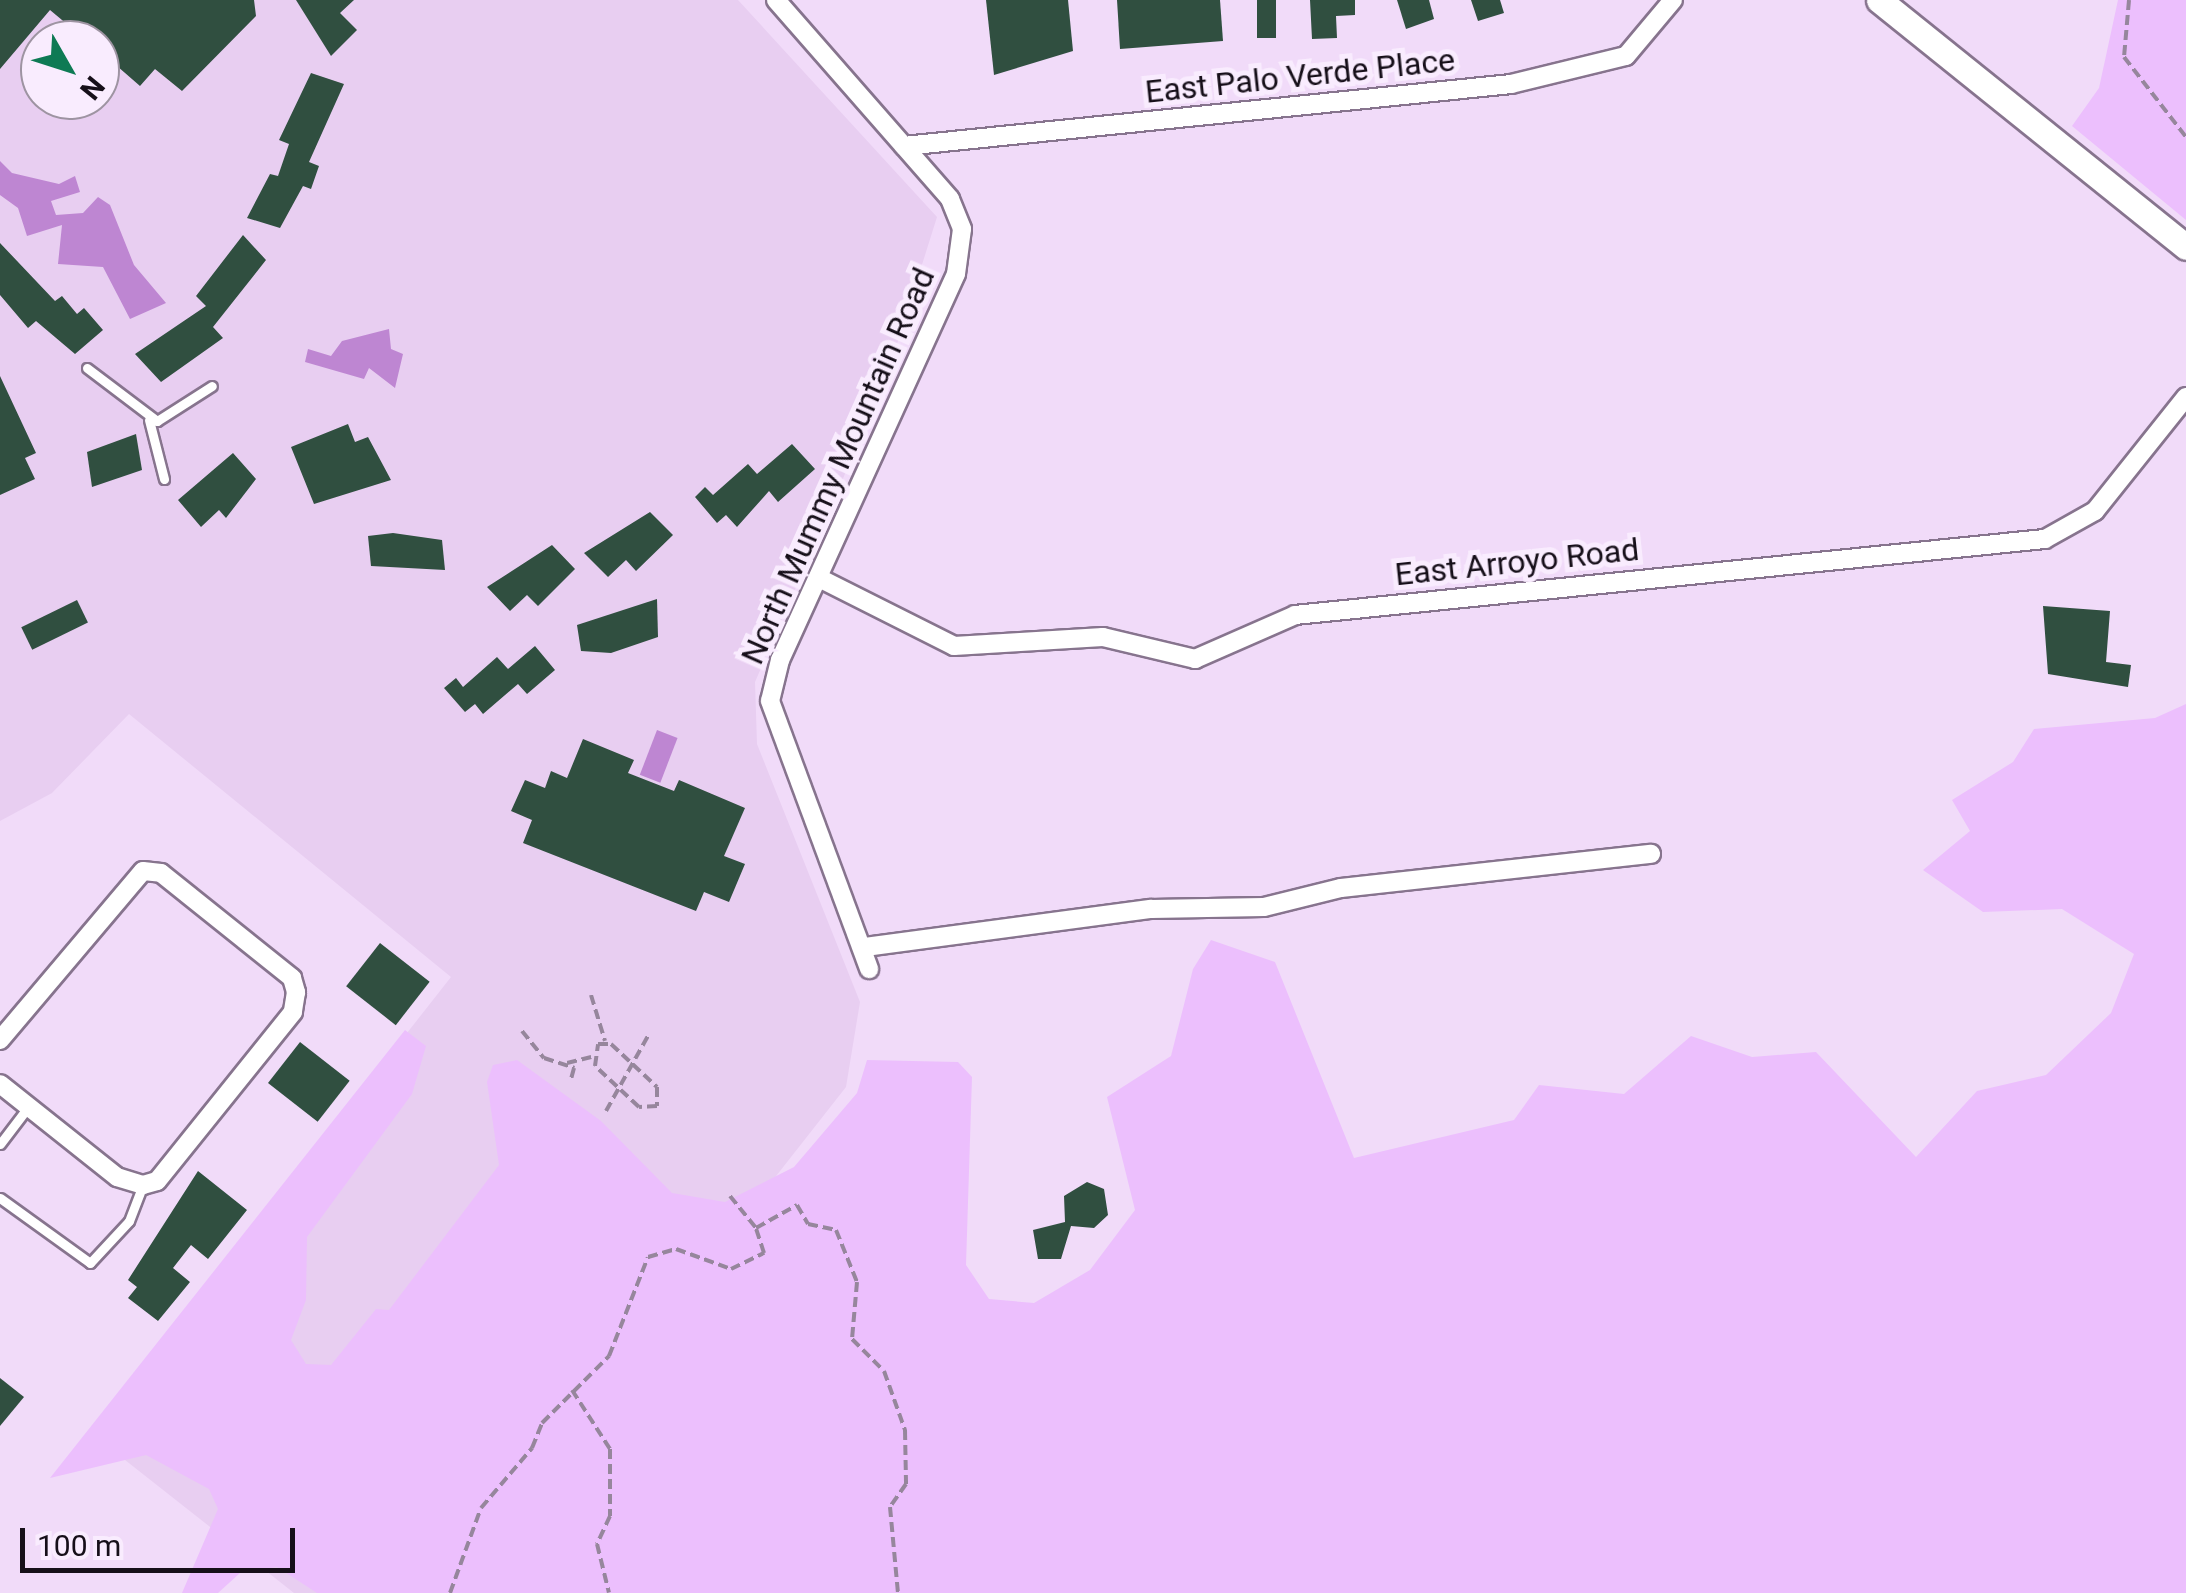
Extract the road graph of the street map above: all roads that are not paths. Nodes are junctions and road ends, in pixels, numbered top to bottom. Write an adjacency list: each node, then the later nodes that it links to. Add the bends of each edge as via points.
1 (776, 0): 4 (street, North Mummy Mountain Road)
2 (1673, 0): 4 (street, East Palo Verde Place, via 1626,56 1511,84)
3 (1879, 0): 5 (street)
4 (904, 146): 11 (street, North Mummy Mountain Road, via 956,211 962,258)
5 (2186, 247)
6 (87, 368): 9 (lane)
7 (212, 386): 9 (lane)
8 (2186, 398): 11 (street, East Arroyo Road, via 2095,511 2045,539 1295,615 1196,659 1104,637 954,646)
9 (149, 420): 10 (lane)
10 (164, 480)
11 (819, 578): 13 (street, North Mummy Mountain Road, via 770,701)
12 (1651, 854): 13 (street, via 1341,888 1264,907 1151,909)
13 (865, 947): 14 (street, North Mummy Mountain Road)
14 (870, 969)
15 (0, 1040): 19 (street, via 143,870 161,873 292,978 294,1012 157,1181)
16 (0, 1084): 17 (street)
17 (28, 1106): 18 (lane); 19 (street, via 117,1177)
18 (0, 1144)
19 (143, 1185): 20 (lane, via 129,1222 90,1263)
20 (0, 1198)

